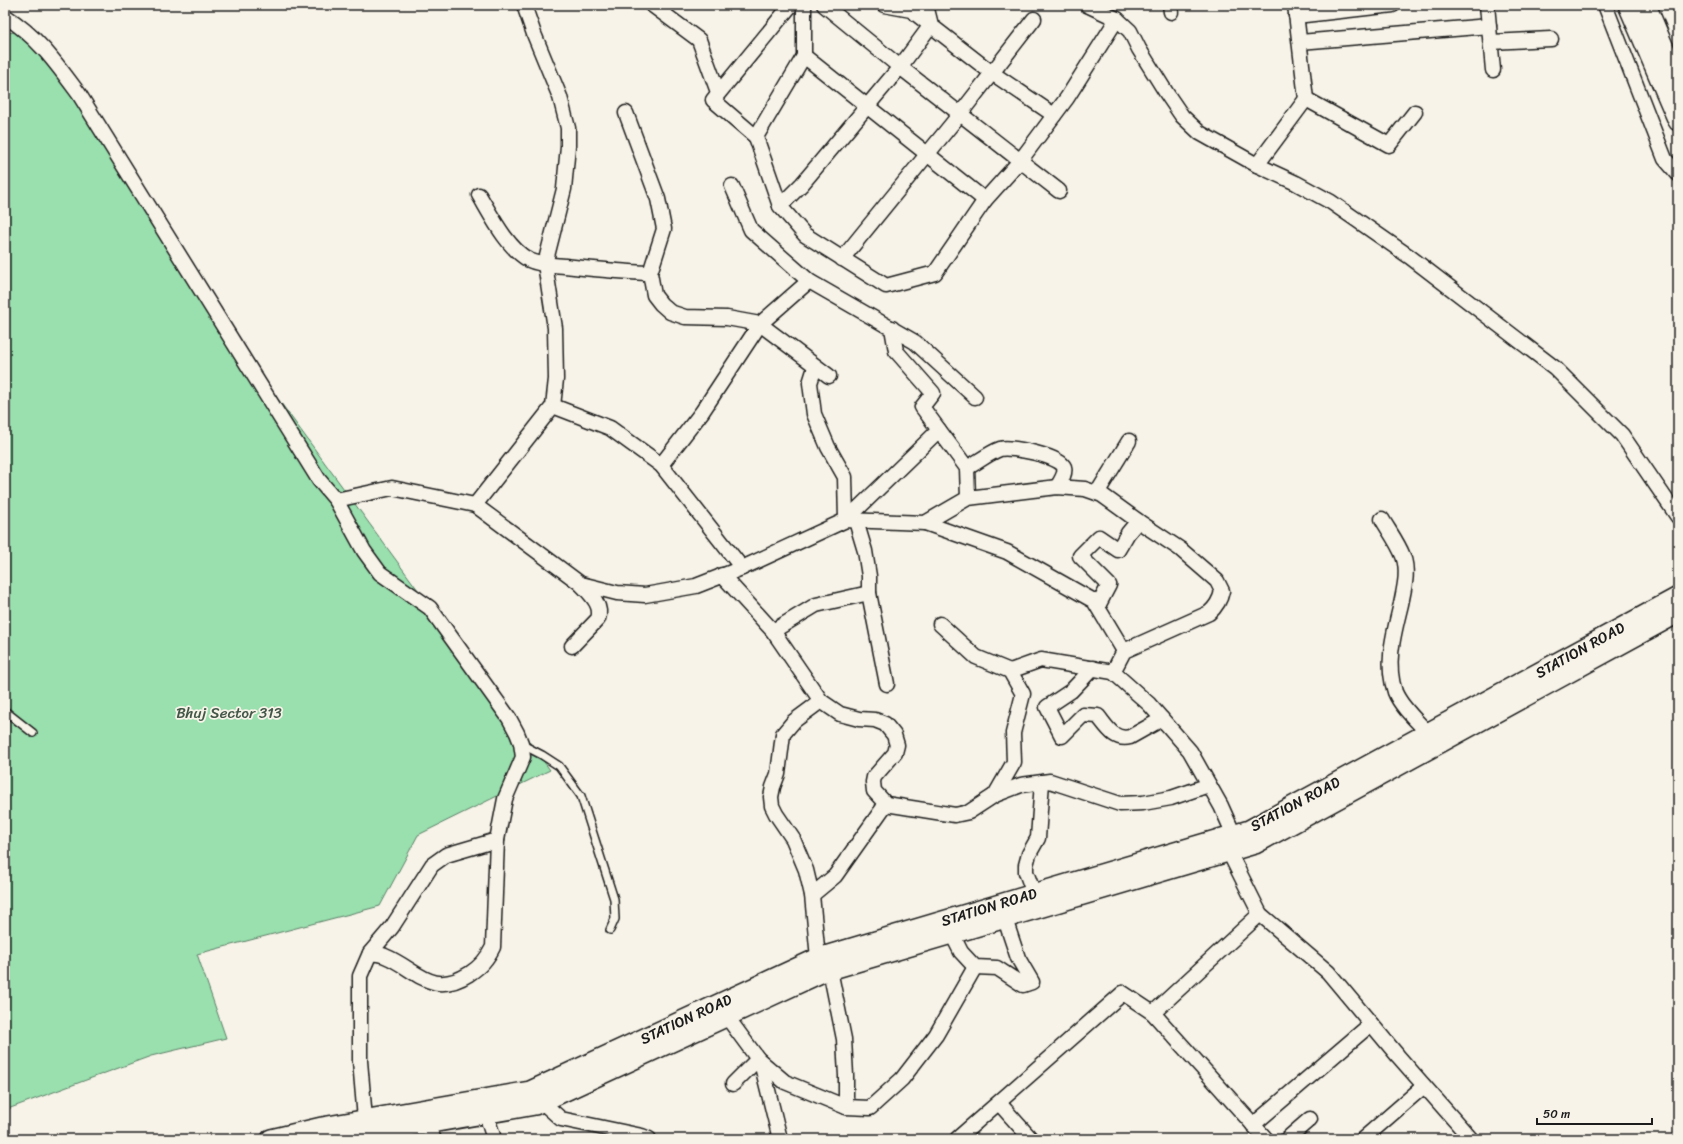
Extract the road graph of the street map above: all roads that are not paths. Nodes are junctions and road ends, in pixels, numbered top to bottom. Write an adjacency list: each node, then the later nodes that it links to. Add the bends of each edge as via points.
1 (524, 5): 47 (street, via 560,97 568,128 564,189)
2 (652, 5): 28 (street, via 699,40)
3 (791, 5): 28 (street)
4 (804, 5): 23 (street)
5 (824, 5): 24 (street)
6 (884, 5): 18 (street, via 911,10)
7 (926, 5): 18 (street)
8 (1087, 5): 17 (street)
9 (1393, 5): 14 (street)
10 (1487, 5): 19 (street)
11 (1605, 5): 40 (street, via 1665,158)
12 (1628, 5): 35 (street)
13 (1646, 5): 27 (street)
14 (1296, 10): 21 (street)
15 (5, 16): 63 (street, via 21,26 44,47 79,94 320,480)
16 (1034, 19): 26 (street)
17 (1117, 19): 34 (street); 39 (street, via 1130,31 1166,94 1182,116 1200,133)
18 (931, 25): 24 (street); 26 (street)
19 (1489, 26): 21 (street); 22 (street)
20 (1551, 39): 22 (street)
21 (1300, 42): 29 (street)
22 (1490, 42): 25 (street)
23 (804, 56): 30 (street); 36 (street)
24 (900, 67): 30 (street); 33 (street)
25 (1493, 70)
26 (992, 73): 33 (street); 34 (street)
27 (1678, 81)
28 (718, 92): 36 (street, via 713,100)
29 (1306, 99): 31 (street, via 1388,145); 39 (street)
30 (867, 107): 37 (street); 45 (street, via 802,184)
31 (1415, 112)
32 (626, 113): 48 (street, via 658,199 664,229)
33 (960, 114): 37 (street); 38 (street)
34 (1054, 115): 38 (street)
35 (1678, 121)
36 (756, 137): 45 (street)
37 (927, 154): 44 (street); 46 (street)
38 (1020, 161): 42 (street); 44 (street)
39 (1257, 165): 65 (street, via 1331,202 1416,262 1555,368 1622,435)
40 (1678, 174)
41 (732, 186): 49 (street, via 751,230)
42 (1059, 191)
43 (479, 195): 47 (street, via 514,248 529,260)
44 (985, 200): 46 (street, via 935,272 886,286)
45 (780, 206): 46 (street, via 805,235)
46 (842, 258)
47 (545, 264): 48 (street); 55 (street, via 555,328 556,379)
48 (650, 273): 50 (street, via 654,294 670,312 685,317 727,318)
49 (809, 281): 50 (street); 51 (street)
50 (760, 324): 52 (street); 58 (street, via 702,412)
51 (892, 328): 54 (street, via 915,342); 56 (street, via 896,351 933,393 922,407)
52 (815, 366): 53 (street); 67 (street, via 810,383 814,414 828,447 845,477)
53 (829, 376)
54 (975, 397)
55 (553, 406): 58 (street, via 610,428); 64 (street)
56 (939, 430): 59 (street); 67 (street)
57 (1129, 441): 61 (street)
58 (661, 465): 70 (street)
59 (967, 468): 60 (street, via 1000,449 1012,448 1057,461 1063,466 1065,472); 62 (street)
60 (1057, 487): 61 (street, via 1085,489); 62 (street)
61 (1097, 493): 68 (street)
62 (968, 498): 69 (street)
63 (336, 500): 64 (street, via 392,488); 90 (street, via 364,551 380,573 430,608 509,718)
64 (475, 504): 72 (street)
65 (1678, 517)
66 (1382, 519): 89 (street, via 1404,557 1406,576 1391,649 1392,677 1396,693 1402,703)
67 (851, 521): 69 (street); 70 (street); 73 (street, via 866,557)
68 (1138, 522): 75 (street, via 1118,550 1099,537 1080,556 1109,586); 80 (street, via 1180,548 1217,581 1222,591 1216,607 1209,613)
69 (925, 523): 75 (street, via 1008,552 1094,601)
70 (742, 568): 71 (street)
71 (722, 575): 72 (street, via 696,586 645,595 617,593); 78 (street)
72 (581, 584): 79 (street, via 598,605 600,614)
73 (868, 593): 78 (street, via 816,605); 84 (street)
74 (1678, 597): 89 (street, STATION ROAD)
75 (1098, 606): 80 (street)
76 (1678, 613): 96 (street, STATION ROAD, via 1255,844)
77 (940, 624): 82 (street, via 976,658)
78 (773, 631): 85 (street)
79 (572, 646)
80 (1124, 651): 83 (street)
81 (1093, 668): 82 (street, via 1041,660); 83 (street); 87 (street, via 1071,690 1047,706 1062,736 1083,715 1098,716 1114,735 1124,738)
82 (1010, 671): 93 (street, via 1023,694 1013,733 1014,762)
83 (1113, 672): 87 (street)
84 (887, 684)
85 (821, 701): 94 (street, via 840,714 885,724 894,735 897,745 895,753 874,777 873,782 874,791); 98 (street, via 794,721 783,734 778,774 771,797 776,814 801,857)
86 (5, 711): 88 (lane)
87 (1162, 719): 92 (street, via 1190,751)
88 (33, 733)
89 (1428, 733): 96 (street, STATION ROAD, via 1249,830)
90 (521, 743): 95 (street, via 523,757 505,799); 101 (lane, via 559,766 581,796 614,899 615,919)
91 (1042, 782): 92 (street, via 1050,781 1120,804 1171,798); 93 (street, via 1021,785); 97 (street, via 1038,838 1026,865)
92 (1209, 785): 96 (street)
93 (995, 795): 94 (street, via 969,812 955,815)
94 (886, 804): 98 (street, via 836,876)
95 (497, 840): 103 (street, via 446,855 432,865 392,927); 103 (street, via 493,947 481,966 463,978 434,983 384,955)
96 (1232, 843): 97 (street, STATION ROAD); 99 (street); 100 (street, STATION ROAD)
97 (1034, 894): 104 (street, STATION ROAD)
98 (812, 895): 104 (street)
99 (1260, 914): 106 (street); 108 (street, via 1328,972)
100 (1004, 918): 102 (street, STATION ROAD); 105 (street, via 1018,958 1032,982 1023,985 997,968)
101 (610, 930)
102 (952, 934): 104 (street, STATION ROAD); 105 (street, via 961,952)
103 (370, 952): 118 (street, via 360,976 360,1061)
104 (824, 964): 107 (street, STATION ROAD); 114 (street, via 844,1040); 118 (street, STATION ROAD, via 530,1091)
105 (975, 967): 114 (street, via 936,1035 902,1079 870,1108)
106 (1153, 1013): 113 (street, via 1123,993); 117 (street)
107 (726, 1017): 109 (street); 112 (street, STATION ROAD)
108 (1371, 1024): 111 (street); 117 (street)
109 (759, 1060): 110 (street); 114 (street, via 785,1082); 125 (street)
110 (733, 1084)
111 (1424, 1086): 130 (street); 131 (street)
112 (542, 1102): 115 (street, STATION ROAD); 124 (street, via 561,1119)
113 (999, 1103): 126 (street); 127 (street)
114 (846, 1107)
115 (486, 1114): 119 (street, STATION ROAD); 123 (street)
116 (1310, 1119): 129 (street)
117 (1254, 1125): 128 (street)
118 (364, 1131): 120 (street, STATION ROAD); 121 (street, STATION ROAD, via 322,1127); 122 (street, STATION ROAD)
119 (429, 1132): 120 (street, STATION ROAD)
120 (390, 1135)
121 (271, 1139)
122 (339, 1139)
123 (494, 1139)
124 (649, 1139)
125 (780, 1139)
126 (958, 1139)
127 (1031, 1139)
128 (1266, 1139)
129 (1286, 1139)
130 (1363, 1139)
131 (1471, 1139)

